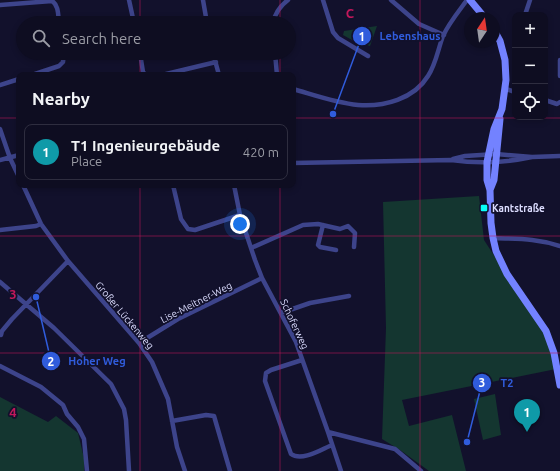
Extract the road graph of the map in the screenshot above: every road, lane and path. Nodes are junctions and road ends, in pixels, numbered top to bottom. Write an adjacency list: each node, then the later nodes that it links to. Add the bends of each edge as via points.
1 (129, 0): 13 (street)
2 (204, 0): 14 (street)
3 (288, 0): 15 (street, via 280,6)
4 (323, 0): 18 (street, via 332,29 338,38)
5 (391, 0): 16 (street, via 419,24)
6 (467, 0): 16 (street)
7 (470, 0): 10 (street)
8 (530, 0): 11 (street)
9 (0, 5): 12 (street, via 52,1 55,3)
10 (480, 12)
11 (526, 12)
12 (58, 16)
13 (132, 16)
14 (206, 16)
15 (275, 16)
16 (444, 35): 33 (street, via 429,74 417,89 398,100 380,104 347,104)
17 (500, 41): 32 (street, via 505,60)
18 (368, 56)
19 (63, 60): 24 (street, via 59,66)
20 (141, 60): 25 (street)
21 (276, 60): 28 (street)
22 (560, 60): 29 (street)
23 (216, 62): 26 (street); 27 (street)
24 (41, 72)
25 (143, 72)
26 (174, 72)
27 (218, 72)
28 (277, 72)
29 (560, 76)
30 (16, 80): 31 (street)
31 (0, 85)
32 (506, 89): 34 (street); 38 (street, via 500,115 500,129)
33 (296, 90)
34 (512, 91)
35 (548, 101): 36 (street)
36 (559, 103)
37 (0, 129): 42 (street)
38 (492, 154): 41 (street); 44 (street); 45 (street); 46 (street)
39 (16, 156): 42 (street)
40 (560, 156): 41 (street)
41 (532, 157): 46 (street, via 503,163)
42 (10, 158): 43 (street); 48 (street)
43 (0, 160)
44 (451, 160): 45 (street); 47 (street)
45 (487, 162): 46 (street); 52 (street)
46 (495, 162): 52 (street, via 494,180)
47 (296, 163)
48 (16, 171)
49 (24, 188): 54 (street, Großer Lückenweg)
50 (174, 188): 53 (street, via 181,219 188,228 195,230)
51 (235, 188): 53 (street, Schoferweg)
52 (490, 190): 57 (street)
53 (240, 215): 59 (street, Schoferweg)
54 (41, 224): 56 (street); 62 (street, Großer Lückenweg)
55 (323, 225): 59 (street, via 303,225); 60 (street, via 340,229 348,226 355,233); 61 (street, via 318,245)
56 (0, 230)
57 (493, 238): 58 (street, via 523,238); 72 (street, via 507,274 546,331 554,352)
58 (560, 246)
59 (251, 248): 63 (street, Schoferweg)
60 (354, 248)
61 (336, 250)
62 (68, 261): 66 (street); 69 (street, Großer Lückenweg)
63 (262, 278): 67 (street, Schoferweg); 69 (street, Lise-Meitner-Weg, via 178,319)
64 (0, 282): 66 (street)
65 (350, 296): 67 (street, via 310,303)
66 (26, 304): 68 (street, via 2,330); 77 (street, via 111,384 124,409)
67 (281, 313): 70 (street, Schoferweg)
68 (1, 335)
69 (139, 343): 73 (street, Großer Lückenweg, via 161,381)
70 (302, 360): 74 (street, Schoferweg); 75 (street, via 266,373 264,378 267,388 291,454 296,457 305,456)
71 (0, 366): 76 (street, via 41,387 63,405 84,439)
72 (560, 385)
73 (172, 421): 78 (street, Großer Lückenweg); 79 (street, via 214,416)
74 (328, 432): 75 (street, Schoferweg); 81 (street, via 395,448)
75 (332, 445): 80 (street, Schoferweg)
76 (87, 471)
77 (129, 471)
78 (185, 471)
79 (230, 471)
80 (341, 471)
81 (421, 471)

